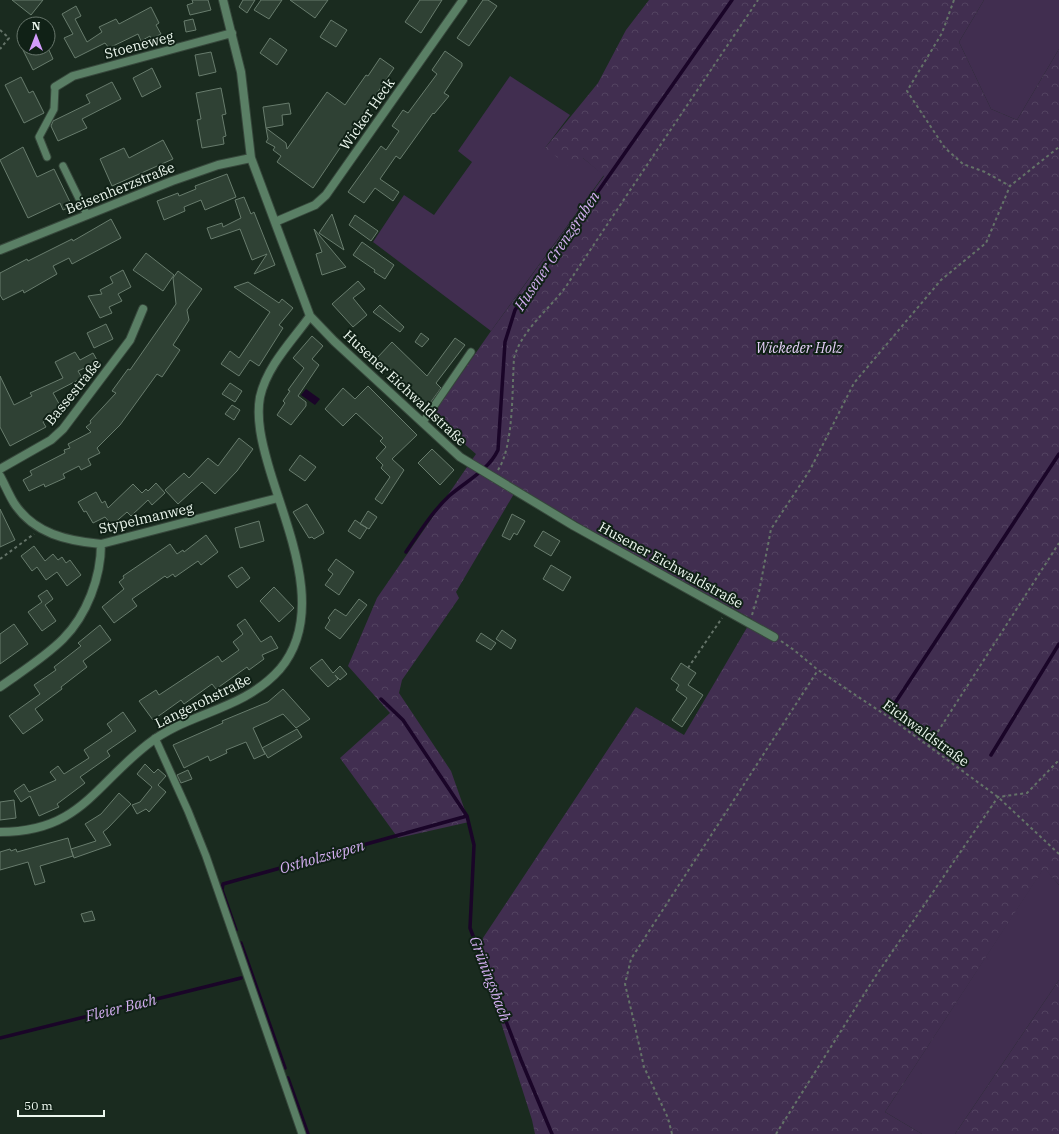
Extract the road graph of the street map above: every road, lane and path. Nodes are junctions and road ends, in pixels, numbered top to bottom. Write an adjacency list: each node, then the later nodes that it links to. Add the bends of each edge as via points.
1 (223, 0): 6 (street, Husener Eichwaldstraße)
2 (463, 0): 15 (street, Wicker Heck, via 326,195 315,205)
3 (758, 0): 23 (path, via 565,287 518,344 514,358 508,446 504,460)
4 (954, 0): 13 (path, via 942,33 907,91 945,148 963,164 985,172)
5 (0, 30): 7 (path, via 9,38)
6 (232, 33): 8 (street, Stoeneweg, via 73,76); 11 (street, Husener Eichwaldstraße, via 241,72)
7 (0, 49)
8 (55, 87): 10 (lane, via 54,109 39,138)
9 (1059, 146): 13 (path)
10 (48, 157)
11 (251, 158): 14 (street, Beisenherzstraße, via 218,165); 15 (street, Husener Eichwaldstraße)
12 (63, 166): 14 (lane)
13 (1010, 186): 30 (path, via 986,243 941,280 854,383 810,470 771,530 759,592)
14 (87, 215): 16 (street, Beisenherzstraße)
15 (275, 222): 18 (street, Husener Eichwaldstraße)
16 (0, 250)
17 (143, 309): 21 (street, Bassestraße, via 130,340 63,429 51,440)
18 (310, 316): 20 (street, Husener Eichwaldstraße); 24 (street, Langerohstraße, via 266,377 260,399 259,420)
19 (471, 352): 20 (lane)
20 (423, 422): 23 (street, Husener Eichwaldstraße, via 460,457)
21 (0, 469)
22 (0, 476): 25 (street, Stypelmanweg, via 15,504 27,518)
23 (491, 476): 29 (street, Husener Eichwaldstraße, via 574,526)
24 (278, 498): 27 (street, Stypelmanweg); 35 (street, Langerohstraße, via 302,588 299,630 291,649 281,668 261,687 233,703)
25 (42, 529): 27 (street, Stypelmanweg, via 57,537); 28 (path)
26 (1059, 542): 36 (path)
27 (101, 544): 34 (street, via 101,555 90,595 74,626 63,639)
28 (0, 560)
29 (727, 610): 30 (street, Husener Eichwaldstraße); 32 (path)
30 (749, 623): 31 (street, Husener Eichwaldstraße)
31 (774, 637): 33 (path, Eichwaldstraße)
32 (688, 668)
33 (818, 670): 36 (path, Eichwaldstraße, via 893,720); 42 (path, via 632,958 625,984 644,1068 668,1118)
34 (0, 687)
35 (155, 738): 39 (street, Langerohstraße, via 76,811 50,824 19,832); 41 (lane, via 206,856)
36 (928, 747): 38 (path, Eichwaldstraße)
37 (1059, 760): 38 (path, via 1027,792)
38 (998, 797): 40 (path, Eichwaldstraße); 43 (path, via 875,977)
39 (0, 832)
40 (1059, 854)
41 (302, 1134)
42 (672, 1134)
43 (776, 1134)

